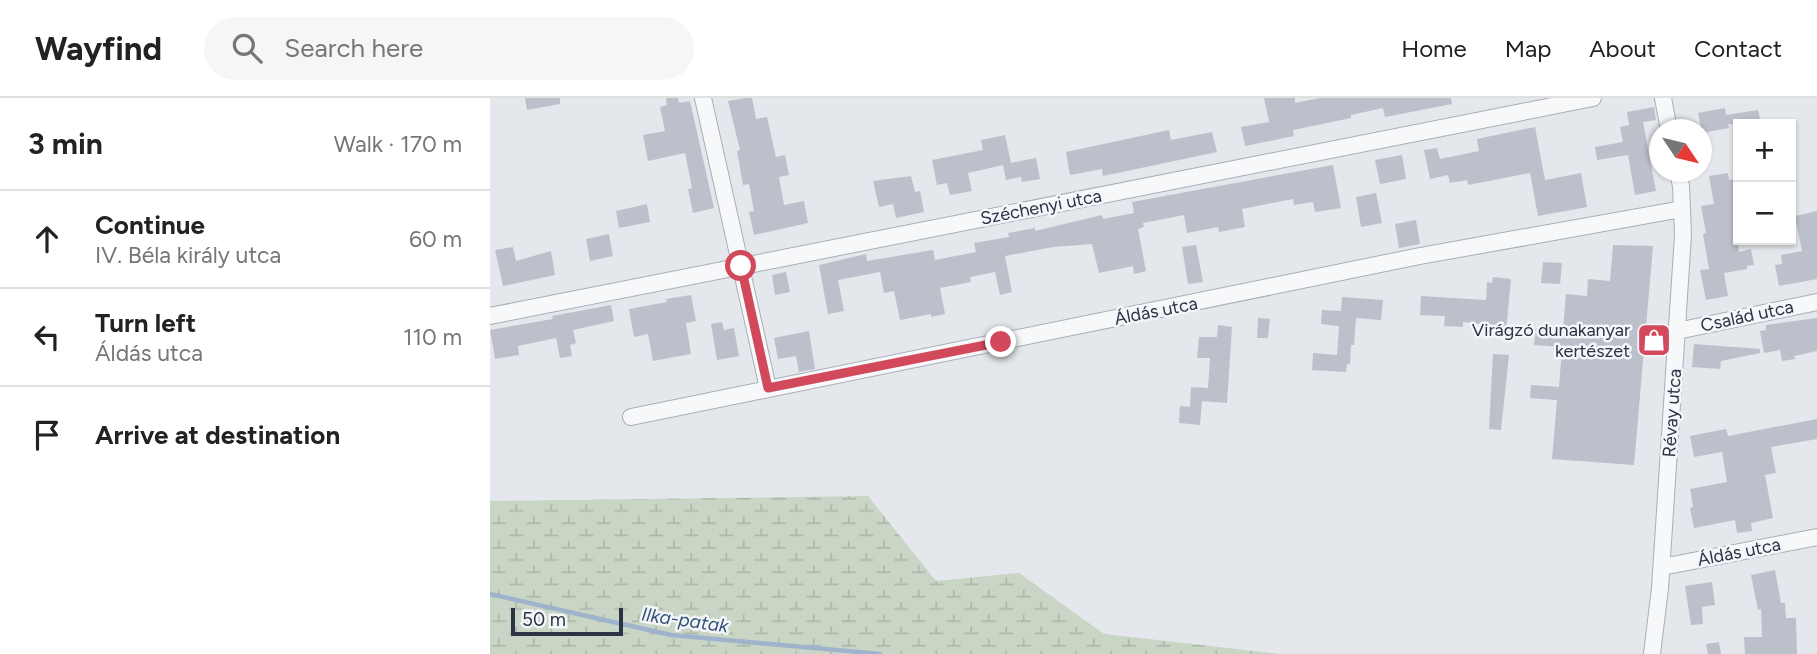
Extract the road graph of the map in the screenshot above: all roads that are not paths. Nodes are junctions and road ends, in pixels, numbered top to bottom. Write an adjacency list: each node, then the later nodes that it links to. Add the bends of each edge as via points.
1 (703, 98): 7 (street)
2 (1592, 98): 7 (street, Széchenyi utca)
3 (1663, 98): 4 (street)
4 (1667, 119)
5 (1679, 182): 6 (street, Révay utca)
6 (1682, 209): 10 (street, Révay utca); 11 (street, Áldás utca, via 1420,256)
7 (741, 266): 9 (street, Széchenyi utca); 11 (street)
8 (1817, 302): 10 (street, Család utca)
9 (490, 316)
10 (1677, 331): 14 (street, Révay utca)
11 (768, 388): 12 (street, Áldás utca)
12 (631, 417)
13 (1817, 537): 14 (street, Áldás utca)
14 (1662, 567): 15 (street, Révay utca)
15 (1652, 654)

